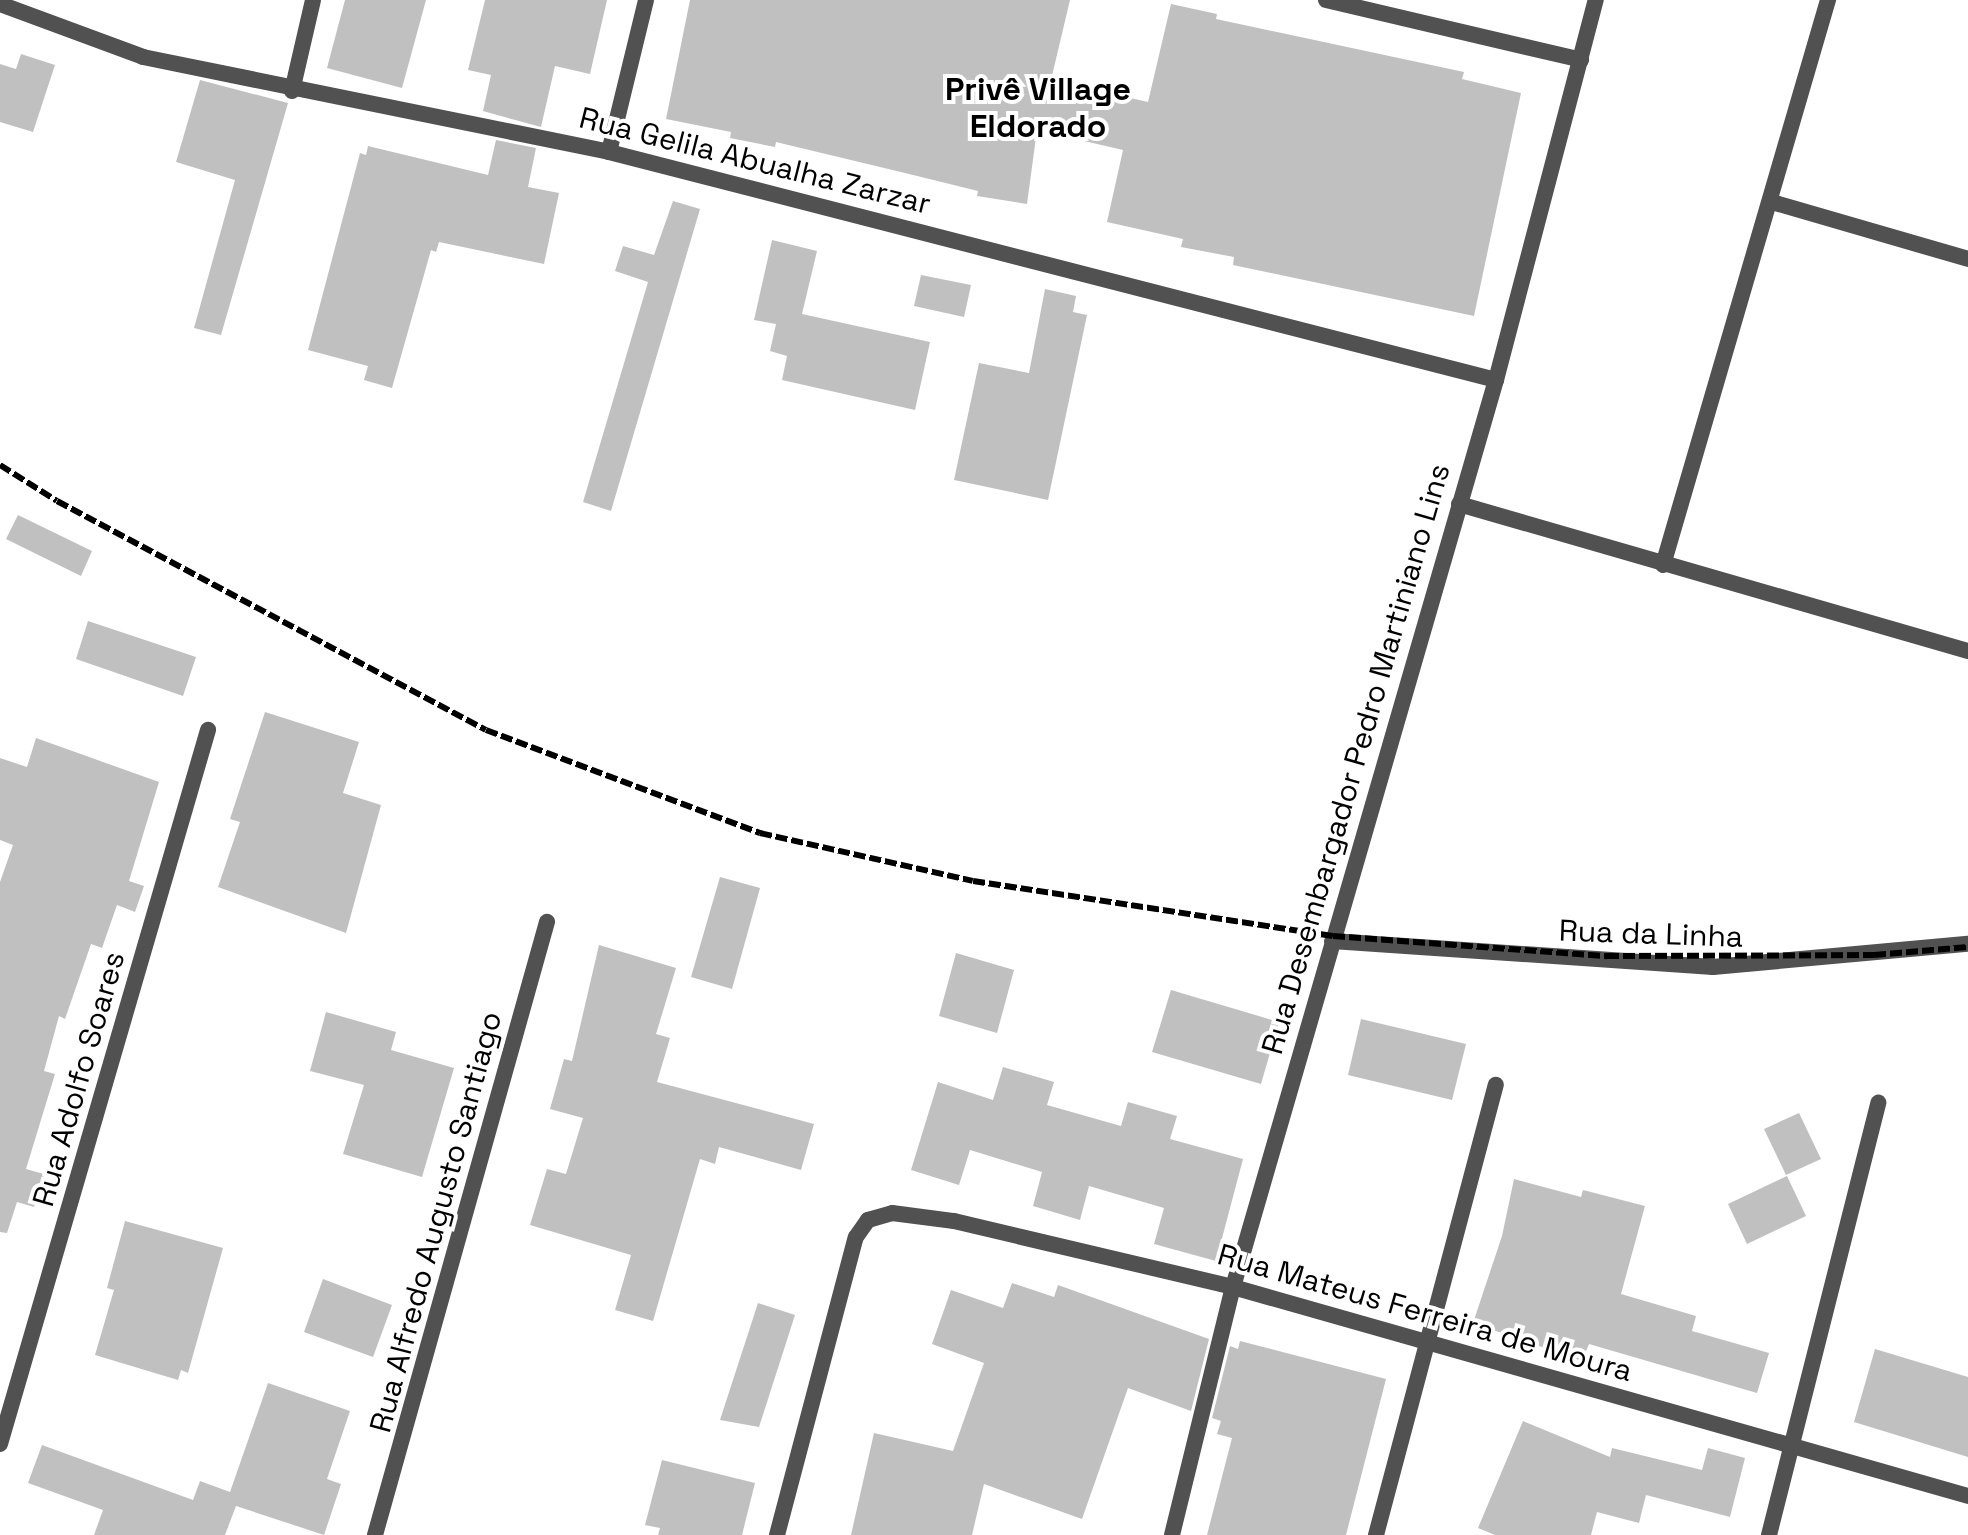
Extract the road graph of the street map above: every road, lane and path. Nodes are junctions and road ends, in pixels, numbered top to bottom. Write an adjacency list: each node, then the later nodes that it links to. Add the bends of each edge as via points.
1 (313, 0): 8 (street)
2 (646, 0): 9 (street)
3 (1326, 0): 7 (street)
4 (1596, 0): 7 (street, Rua Desembargador Pedro Martiniano Lins)
5 (1828, 0): 10 (street)
6 (0, 4): 8 (street, Rua Gelila Abualha Zarzar, via 143,57)
7 (1581, 60): 12 (street, Rua Desembargador Pedro Martiniano Lins)
8 (292, 91): 9 (street, Rua Gelila Abualha Zarzar)
9 (609, 152): 12 (street, Rua Gelila Abualha Zarzar)
10 (1772, 202): 11 (street); 14 (street)
11 (1968, 259)
12 (1496, 380): 13 (street, Rua Desembargador Pedro Martiniano Lins)
13 (1459, 504): 14 (street); 18 (street, Rua Desembargador Pedro Martiniano Lins)
14 (1663, 565): 15 (street)
15 (1968, 651)
16 (208, 730): 24 (street, Rua Adolfo Soares)
17 (547, 922): 27 (street, Rua Alfredo Augusto Santiago)
18 (1332, 941): 19 (street, Rua da Linha, via 1713,967); 22 (street, Rua Desembargador Pedro Martiniano Lins)
19 (1968, 944)
20 (1496, 1085): 23 (street)
21 (1878, 1103): 25 (street)
22 (1233, 1287): 23 (street, Rua Mateus Ferreira de Moura); 28 (street, Rua Mateus Ferreira de Moura, via 914,1213 892,1213 864,1224 846,1269); 29 (street, Rua Desembargador Pedro Martiniano Lins)
23 (1430, 1340): 25 (street, Rua Mateus Ferreira de Moura); 30 (street)
24 (0, 1444)
25 (1791, 1447): 26 (street, Rua Mateus Ferreira de Moura); 31 (street)
26 (1968, 1496)
27 (375, 1535)
28 (777, 1535)
29 (1172, 1535)
30 (1376, 1535)
31 (1769, 1535)

